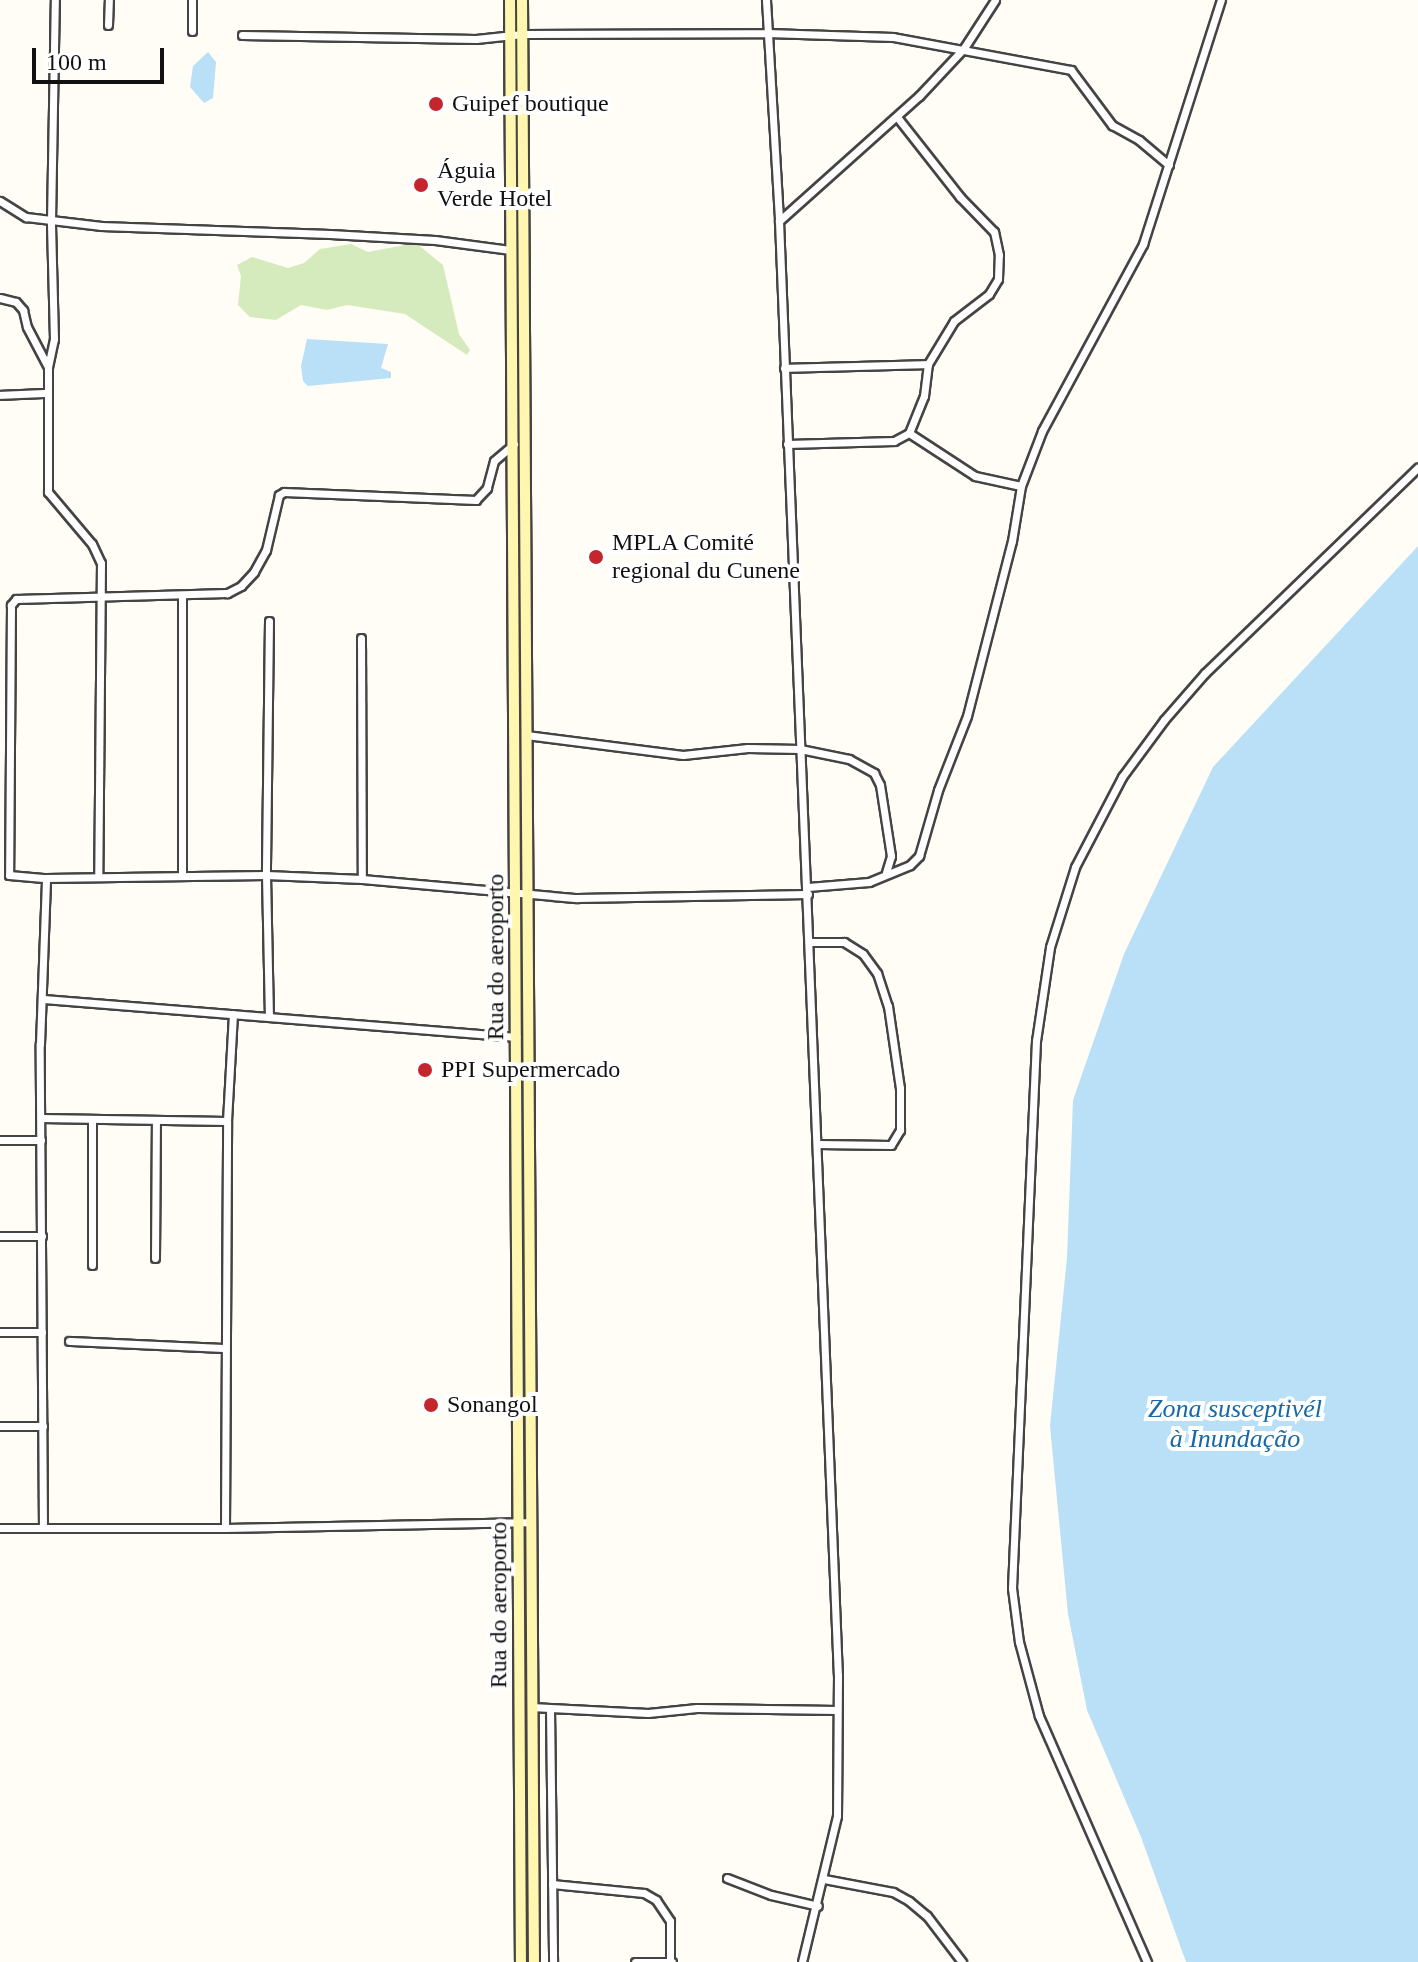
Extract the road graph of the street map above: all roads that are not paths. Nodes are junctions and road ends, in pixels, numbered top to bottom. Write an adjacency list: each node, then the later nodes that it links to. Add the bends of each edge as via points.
1 (55, 0): 19 (street)
2 (109, 0): 9 (street)
3 (192, 0): 10 (street)
4 (510, 0): 14 (main road, Rua do aeroporto)
5 (522, 0): 12 (main road, Rua do aeroporto)
6 (766, 0): 11 (street)
7 (995, 0): 15 (street)
8 (1221, 0): 17 (street)
9 (108, 25)
10 (192, 31)
11 (767, 33): 12 (street); 15 (street, via 893,37); 20 (street)
12 (523, 34): 14 (street); 29 (main road, Rua do aeroporto)
13 (242, 35): 14 (street)
14 (510, 35): 21 (main road, Rua do aeroporto)
15 (964, 48): 16 (street); 17 (street, via 1071,70 1112,125)
16 (897, 117): 20 (street); 23 (street, via 997,239 995,286 954,321)
17 (1169, 165): 33 (street, via 1143,244 1042,431)
18 (0, 201): 19 (street, via 26,217)
19 (51, 221): 21 (street, via 435,240); 24 (street, via 54,339)
20 (779, 221): 25 (street)
21 (511, 250): 30 (main road, Rua do aeroporto)
22 (0, 298): 24 (street, via 23,310)
23 (928, 364): 25 (street); 28 (street, via 924,396)
24 (48, 367): 26 (street)
25 (784, 368): 31 (street)
26 (46, 393): 27 (street); 35 (street, via 48,492 92,544 101,563)
27 (0, 395)
28 (909, 433): 31 (street, via 894,441); 33 (street, via 975,476)
29 (524, 443): 30 (street); 38 (main road, Rua do aeroporto)
30 (512, 444): 34 (street, via 494,461 487,488 476,500 284,492 266,550 241,586 217,595); 48 (main road, Rua do aeroporto)
31 (787, 444): 39 (street)
32 (1418, 467): 89 (street, via 1205,673 1164,720 1122,777 1075,867 1050,947 1036,1041 1012,1588 1019,1642 1039,1716)
33 (1021, 486): 41 (street, via 967,716 938,790 925,843 910,865)
34 (182, 595): 35 (street); 42 (street)
35 (101, 596): 40 (street, via 20,597 11,605); 44 (street)
36 (269, 621): 43 (street)
37 (361, 638): 46 (street)
38 (526, 735): 39 (street, via 683,755); 48 (main road, Rua do aeroporto)
39 (800, 749): 41 (street, via 849,759 874,773 889,822 891,856); 47 (street)
40 (4, 766): 45 (street, via 9,875)
41 (886, 872): 47 (street, via 869,882)
42 (182, 874): 43 (street); 44 (street)
43 (266, 875): 46 (street); 52 (street)
44 (98, 876): 45 (street)
45 (46, 878): 50 (street)
46 (362, 879): 48 (street)
47 (808, 890): 48 (street, via 589,898); 49 (street)
48 (522, 892): 53 (main road, Rua do aeroporto); 71 (main road, Rua do aeroporto)
49 (809, 942): 60 (street); 60 (street, via 844,942 863,954 877,973 888,1006 900,1088 900,1130 891,1145)
50 (44, 999): 51 (street); 54 (street)
51 (233, 1014): 52 (street); 57 (street)
52 (269, 1017): 53 (street)
53 (516, 1037): 71 (main road, Rua do aeroporto)
54 (41, 1118): 55 (street); 59 (street)
55 (92, 1119): 56 (street); 64 (street)
56 (156, 1121): 57 (street); 63 (street)
57 (227, 1121): 68 (street)
58 (0, 1140): 59 (street)
59 (41, 1140): 62 (street)
60 (818, 1144): 77 (street)
61 (0, 1236): 62 (street)
62 (42, 1236): 66 (street)
63 (155, 1258)
64 (92, 1265)
65 (0, 1332): 66 (street)
66 (42, 1332): 70 (street)
67 (69, 1341): 68 (street)
68 (225, 1348): 74 (street)
69 (0, 1426): 70 (street)
70 (43, 1426): 73 (street)
71 (524, 1522): 74 (street); 75 (main road, Rua do aeroporto); 82 (main road, Rua do aeroporto)
72 (0, 1528): 73 (street)
73 (43, 1528): 74 (street)
74 (225, 1528)
75 (531, 1707): 76 (street); 83 (main road, Rua do aeroporto)
76 (550, 1708): 77 (street, via 648,1713 697,1708); 80 (street)
77 (837, 1710): 79 (street, via 837,1816)
78 (727, 1878): 81 (street)
79 (824, 1879): 81 (street); 88 (street, via 893,1892 909,1901)
80 (552, 1884): 84 (street); 86 (street, via 644,1893 656,1900 670,1921)
81 (818, 1906): 87 (street)
82 (521, 1962)
83 (534, 1962)
84 (553, 1962)
85 (635, 1962): 86 (street)
86 (671, 1962)
87 (802, 1962)
88 (962, 1962)
89 (1147, 1962)

